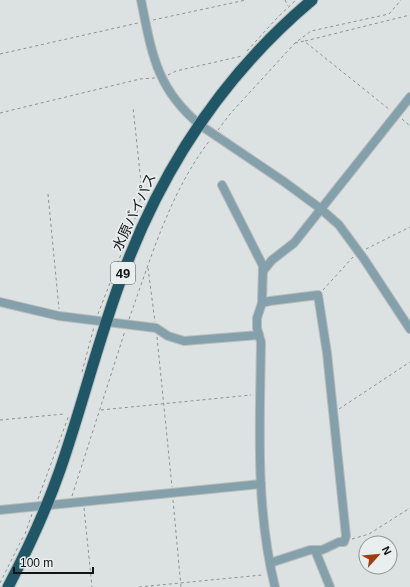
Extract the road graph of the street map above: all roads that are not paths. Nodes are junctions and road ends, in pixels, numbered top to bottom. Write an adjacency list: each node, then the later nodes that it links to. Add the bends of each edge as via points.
1 (140, 0): 4 (street, via 159,74 184,111)
2 (312, 0): 4 (highway, 水原バイパス / 49, via 256,53 218,98)
3 (410, 97): 6 (street)
4 (200, 125): 6 (street); 10 (highway, 水原バイパス / 49, via 152,204 123,272)
5 (222, 185): 7 (street)
6 (321, 208): 7 (street, via 294,242); 11 (street, via 339,225 360,253)
7 (263, 270): 9 (street)
8 (0, 302): 10 (street, via 59,316)
9 (262, 304): 12 (street, via 257,318); 16 (street, via 318,295 327,353 346,536 344,542)
10 (107, 323): 12 (street, via 156,328 168,336 184,341); 14 (highway, 水原バイパス / 49, via 60,469)
11 (410, 329)
12 (259, 336): 13 (street)
13 (261, 484): 14 (street); 17 (street)
14 (41, 506): 15 (street); 18 (highway, 水原バイパス / 49, via 33,537)
15 (0, 510)
16 (315, 550): 17 (street); 20 (street)
17 (270, 563): 19 (street)
18 (8, 587)
19 (275, 587)
20 (330, 587)

